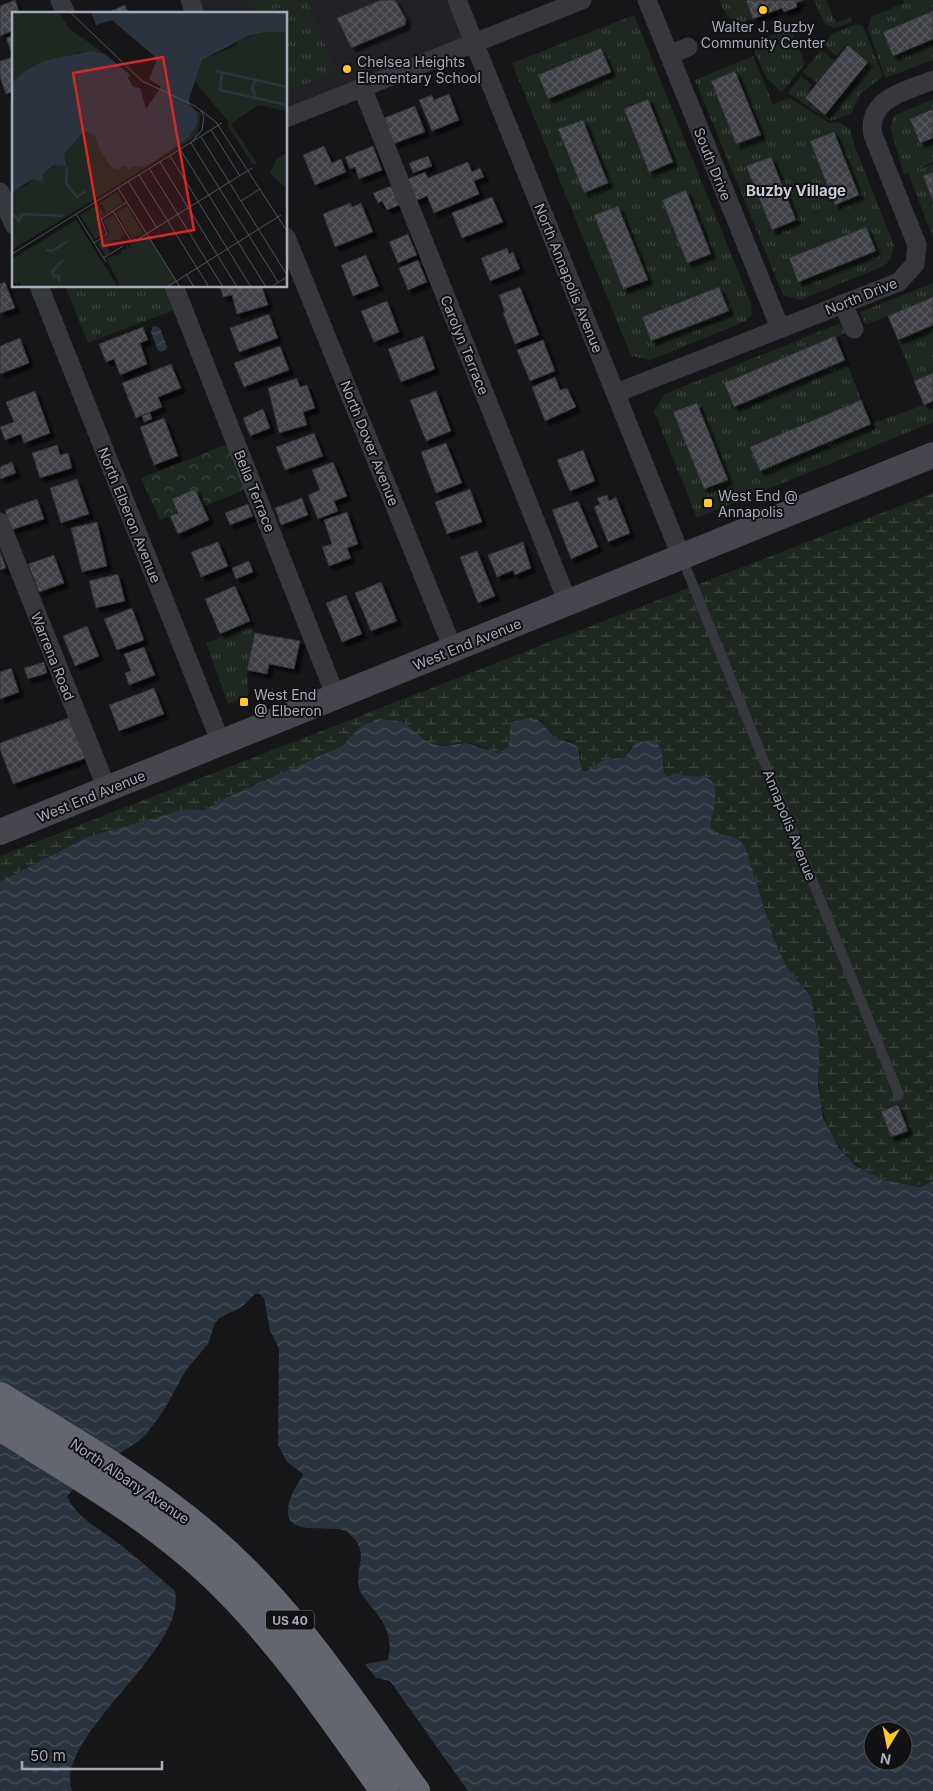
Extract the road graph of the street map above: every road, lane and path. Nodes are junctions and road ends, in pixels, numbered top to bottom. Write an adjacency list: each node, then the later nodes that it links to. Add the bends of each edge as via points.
1 (60, 0): 6 (street)
2 (190, 0): 7 (street)
3 (457, 0): 8 (street, North Annapolis Avenue)
4 (582, 0): 8 (street)
5 (647, 0): 10 (street, South Drive)
6 (65, 12)
7 (194, 12)
8 (474, 43): 12 (street); 24 (street, North Annapolis Avenue)
9 (688, 47): 10 (street)
10 (669, 54): 23 (street, South Drive)
11 (933, 80): 21 (street, North Drive, via 885,100 875,112 872,125 873,135 917,245 915,264 905,278)
12 (362, 87): 13 (street); 28 (street, Carolyn Terrace)
13 (288, 117)
14 (0, 192): 15 (street)
15 (12, 221)
16 (12, 227): 17 (street)
17 (0, 233)
18 (288, 242): 29 (street, North Dover Avenue)
19 (40, 288): 31 (street, North Elberon Avenue)
20 (175, 288): 30 (street, Bella Terrace)
21 (849, 302): 22 (street); 23 (street, North Drive)
22 (859, 327)
23 (780, 328): 24 (street, North Drive)
24 (616, 393): 27 (street, North Annapolis Avenue)
25 (933, 455): 27 (main road, West End Avenue)
26 (0, 522): 32 (street, Warrena Road)
27 (681, 556): 28 (main road, West End Avenue); 34 (lane, Annapolis Avenue)
28 (568, 603): 29 (main road, West End Avenue)
29 (453, 649): 30 (main road, West End Avenue)
30 (336, 697): 31 (main road, West End Avenue)
31 (221, 743): 32 (main road, West End Avenue)
32 (107, 789): 33 (main road, West End Avenue)
33 (0, 832)
34 (899, 1094)
35 (0, 1396): 38 (highway, North Albany Avenue / US 40, via 133,1479 209,1536 280,1609 324,1663)
36 (0, 1427): 37 (highway, North Albany Avenue / US 40, via 119,1502 200,1564 292,1664)
37 (384, 1791)
38 (416, 1791)

